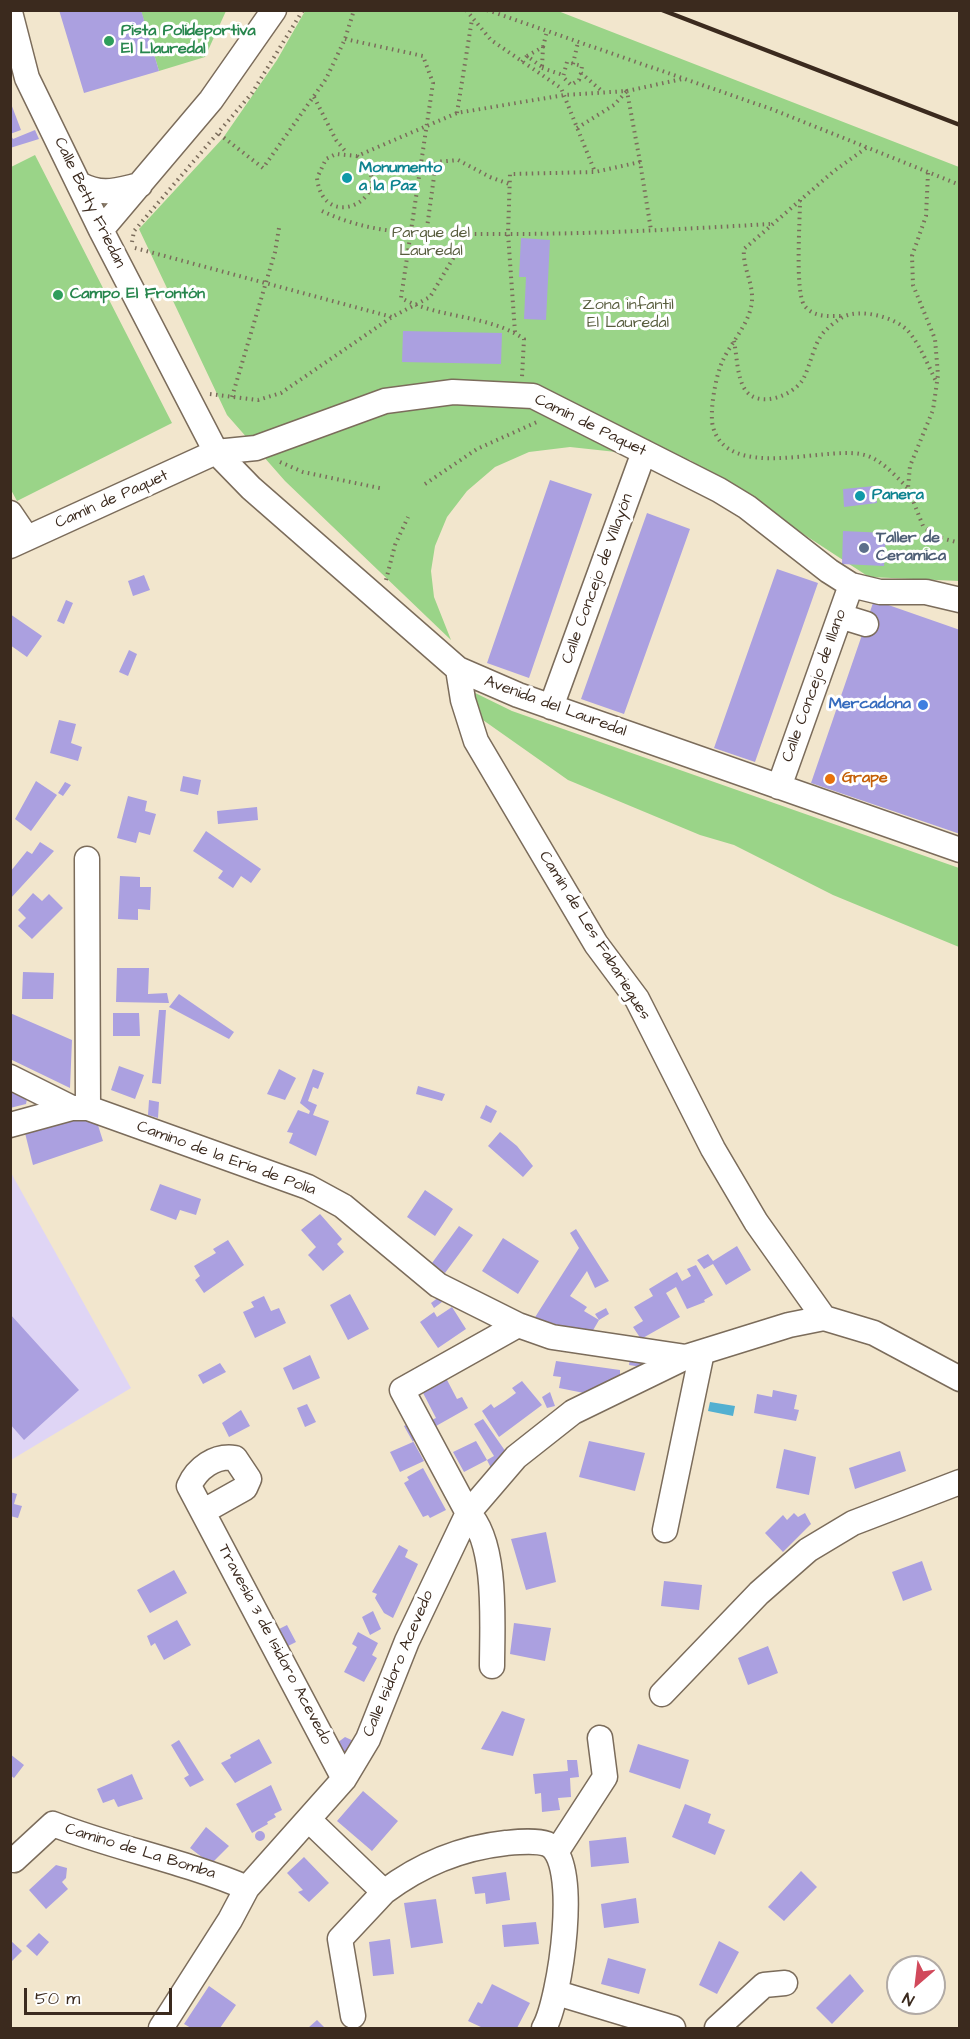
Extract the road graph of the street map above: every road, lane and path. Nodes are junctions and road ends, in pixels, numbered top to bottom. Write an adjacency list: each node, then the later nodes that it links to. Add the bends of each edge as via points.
1 (274, 10): 37 (street, via 212,100)
2 (303, 10): 28 (path, via 252,93)
3 (354, 10): 9 (path)
4 (466, 10): 7 (path)
5 (488, 10): 8 (path)
6 (10, 12): 20 (street, Calle Betty Friedan)
7 (472, 18): 13 (path, via 491,40); 25 (path)
8 (547, 31): 10 (path); 11 (path)
9 (345, 39): 24 (path); 26 (path, via 423,56 433,82)
10 (578, 42): 14 (path); 19 (path)
11 (543, 47): 12 (path); 15 (path)
12 (527, 56): 13 (path); 15 (path)
13 (522, 62): 17 (path)
14 (573, 64): 16 (path, via 582,66); 18 (path, via 567,62)
15 (542, 67): 17 (path); 18 (path)
16 (581, 73): 18 (path, via 571,85); 22 (path)
17 (540, 74): 23 (path, via 561,88)
18 (563, 75)
19 (683, 79): 21 (path); 29 (path, via 774,110)
20 (19, 80): 35 (street, Calle Betty Friedan)
21 (627, 91): 22 (path); 27 (path, via 614,105); 32 (path)
22 (603, 93): 23 (path)
23 (564, 95): 25 (path); 27 (path)
24 (314, 96): 28 (path, via 263,168); 30 (path, via 336,140)
25 (457, 113): 26 (path)
26 (426, 125): 31 (path); 47 (path)
27 (578, 128): 33 (path)
28 (219, 134): 49 (path, via 134,231)
29 (866, 148): 34 (path); 39 (path)
30 (347, 153): 31 (path); 31 (path, via 326,159 317,178 323,198 342,208 362,201 369,193 371,171)
31 (357, 156)
32 (640, 162): 33 (path); 44 (path)
33 (595, 172): 36 (path, via 510,174)
34 (928, 173): 38 (path); 57 (path, via 926,216 912,256 913,285 935,339)
35 (78, 183): 37 (street, via 95,192); 43 (street, Calle Betty Friedan)
36 (509, 184): 46 (path); 48 (path, via 458,160 436,162)
37 (140, 185): 43 (street)
38 (960, 185)
39 (800, 200): 41 (path); 53 (path, via 800,290 805,305 821,317)
40 (322, 211): 47 (path, via 340,220)
41 (772, 224): 44 (path); 56 (path, via 744,249 751,308)
42 (279, 228): 51 (path)
43 (101, 230): 60 (street, Calle Betty Friedan)
44 (651, 230): 46 (path)
45 (468, 234): 46 (path); 48 (path); 52 (path, via 430,297)
46 (508, 234): 55 (path)
47 (411, 235): 48 (path); 52 (path, via 401,298)
48 (426, 235)
49 (135, 248): 50 (path); 51 (path)
50 (139, 259)
51 (266, 284): 54 (path); 59 (path)
52 (414, 305): 54 (path); 55 (path, via 505,327)
53 (844, 316): 56 (path, via 823,333 802,381 790,393 776,398 760,399 746,391); 57 (path, via 864,313 886,318 907,330)
54 (392, 317): 59 (path, via 281,393 258,400)
55 (515, 333): 58 (path, via 524,339)
56 (734, 341): 66 (path, via 722,361 713,399 713,427 722,443 735,454 776,459 862,454 882,463)
57 (937, 383): 66 (path, via 933,410 910,466)
58 (521, 395): 61 (street, Camín de Paquet, via 533,396); 62 (street, Camín de Paquet, via 453,392 385,401)
59 (232, 397): 60 (path, via 199,393)
60 (188, 398): 63 (street, Calle Betty Friedan)
61 (561, 410): 64 (street, Camín de Paquet); 65 (path, via 477,449)
62 (256, 448): 63 (street, Camín de Paquet); 67 (path, via 303,472)
63 (216, 452): 70 (street, Camín de Paquet); 78 (street, Avenida del Lauredal, via 251,488)
64 (644, 452): 74 (street, Camín de Paquet, via 747,507); 79 (street, Calle Concejo de Villayón)
65 (425, 484)
66 (908, 488): 71 (path, via 923,526 938,537)
67 (384, 489)
68 (10, 513): 70 (street)
69 (408, 517): 73 (path, via 395,545 385,586)
70 (19, 542): 72 (street)
71 (960, 543)
72 (10, 563)
73 (376, 578)
74 (851, 585): 75 (street, Camín de Paquet, via 880,592 926,592); 76 (street, Calle Concejo de Illano)
75 (960, 600)
76 (840, 616): 77 (street); 80 (street, Calle Concejo de Illano)
77 (866, 624)
78 (458, 669): 79 (street, Avenida del Lauredal); 86 (street, Camín de Les Fabariegues, via 476,741 596,944 636,999 713,1149 756,1222)
79 (551, 707): 80 (street, Avenida del Lauredal)
80 (779, 787): 81 (street, Avenida del Lauredal)
81 (960, 850)
82 (87, 859): 84 (street)
83 (10, 1077): 84 (street, Camino de la Ería de Polía)
84 (80, 1108): 85 (street); 87 (street, Camino de la Ería de Polía, via 308,1187 343,1206 438,1285)
85 (10, 1125)
86 (824, 1318): 88 (street, Camino de la Ería de Polía); 89 (street, Camino de la Ería de Polía, via 874,1333)
87 (518, 1325): 88 (street, Camino de la Ería de Polía, via 552,1337); 92 (street, via 402,1390)
88 (694, 1354): 92 (street, Calle Isidoro Acevedo, via 573,1412 516,1457); 93 (street)
89 (960, 1379)
90 (960, 1482): 95 (street, via 853,1523 807,1550 759,1593)
91 (204, 1511): 97 (street, Travesía 3 de Isidoro Acevedo)
92 (468, 1513): 94 (street, via 477,1523 492,1582); 97 (street, Calle Isidoro Acevedo, via 406,1641 368,1739)
93 (665, 1530)
94 (492, 1666)
95 (662, 1694)
96 (600, 1738): 99 (street, via 605,1777)
97 (344, 1779): 98 (street, Calle Isidoro Acevedo)
98 (309, 1820): 101 (street, Calle Isidoro Acevedo); 102 (street)
99 (557, 1851): 102 (street, via 547,1844 519,1842 473,1847 438,1859); 104 (street, via 562,1863 566,1926)
100 (10, 1858): 101 (street, Camino de La Bomba, via 14,1860 53,1824 101,1843 211,1873)
101 (247, 1888): 106 (street, Calle Isidoro Acevedo)
102 (384, 1892): 105 (street, via 340,1939)
103 (785, 1983): 109 (street, via 764,1985)
104 (557, 1993): 107 (street); 108 (street)
105 (353, 2016)
106 (161, 2028)
107 (544, 2028)
108 (673, 2028)
109 (717, 2028)

